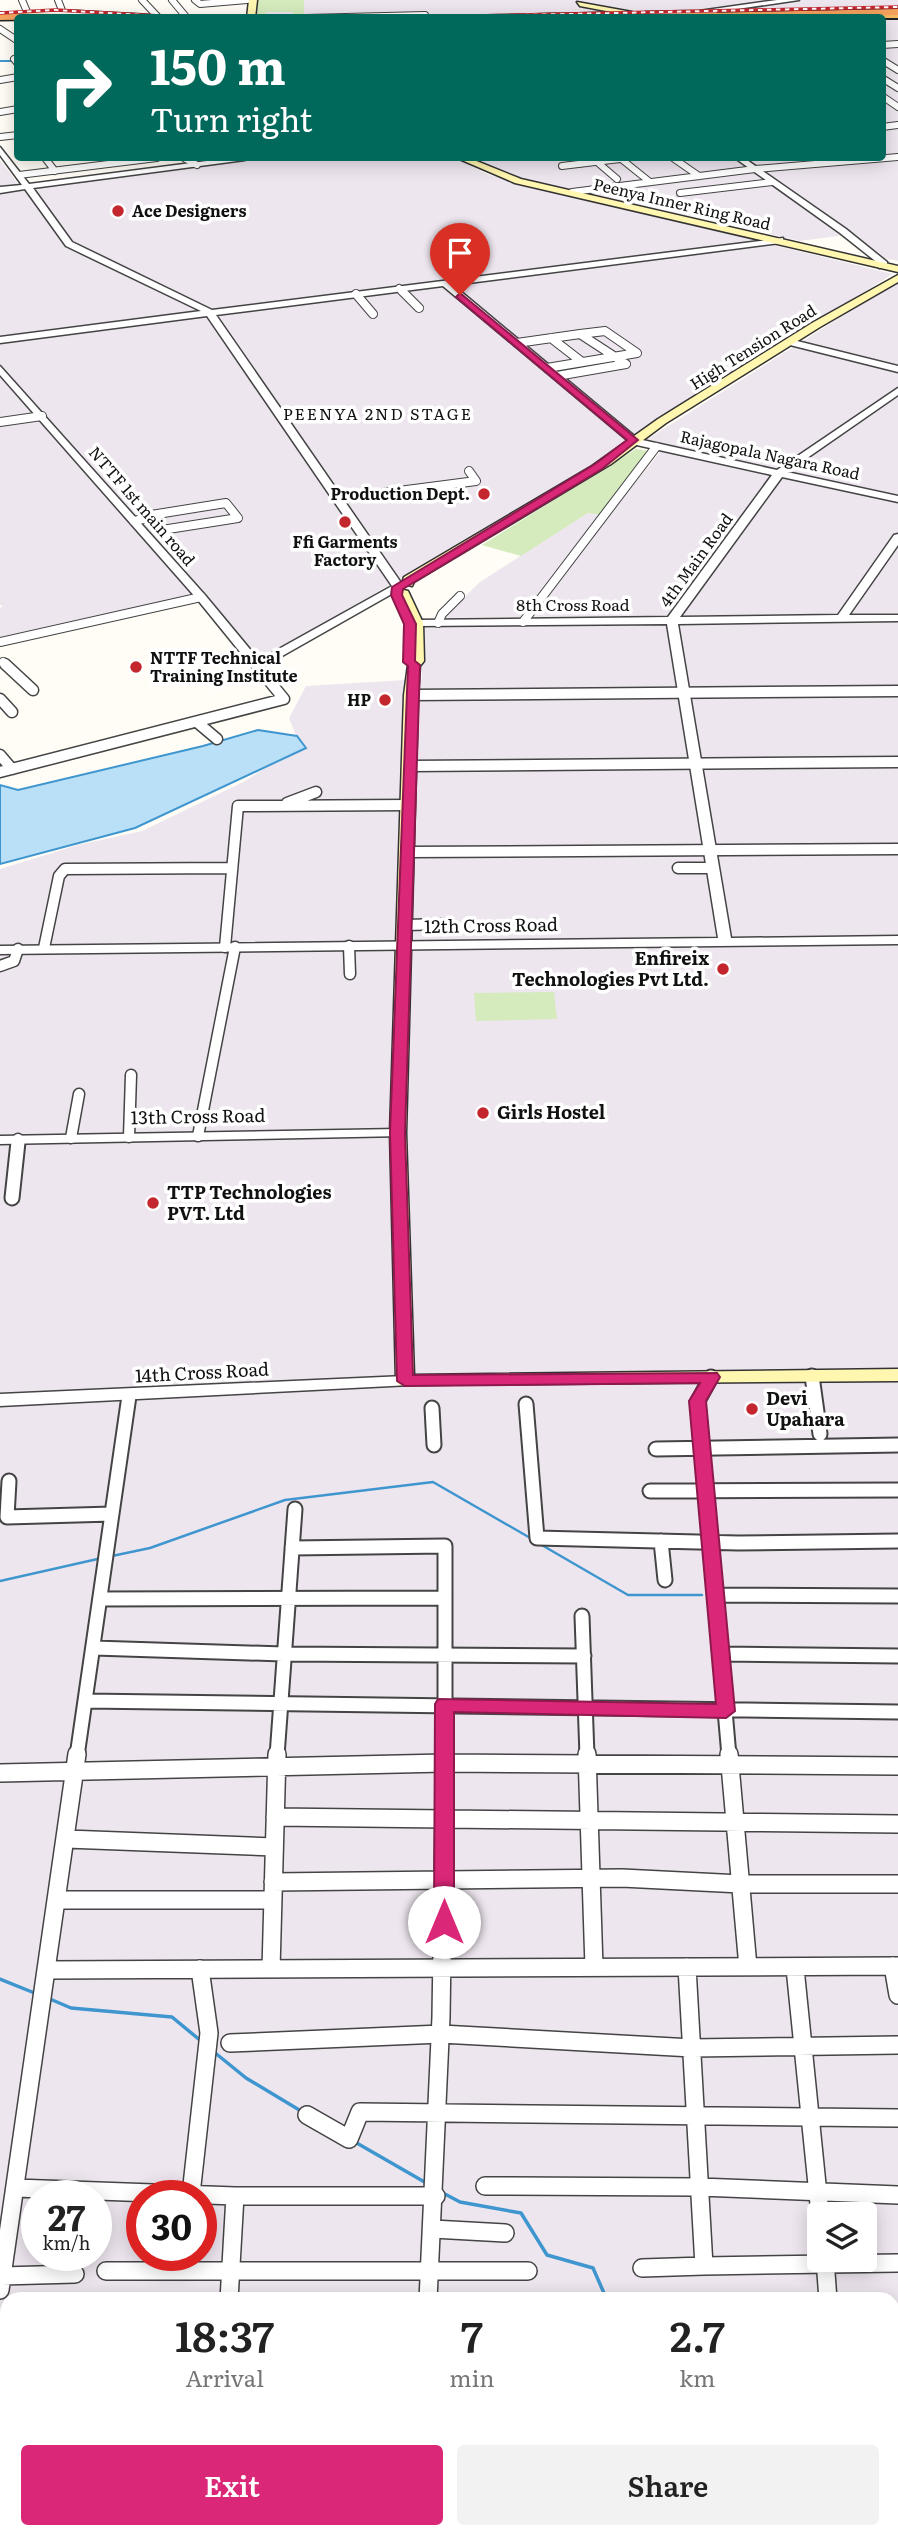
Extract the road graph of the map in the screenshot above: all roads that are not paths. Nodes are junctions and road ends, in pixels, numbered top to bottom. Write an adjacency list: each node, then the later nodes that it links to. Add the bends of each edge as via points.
1 (58, 0): 9 (street)
2 (142, 0): 13 (street)
3 (172, 0): 14 (street)
4 (247, 0): 6 (street)
5 (795, 0): 16 (street)
6 (224, 1): 8 (street)
7 (583, 2): 15 (main road)
8 (196, 3)
9 (63, 13): 11 (street); 12 (street)
10 (898, 13): 17 (highway); 18 (highway); 19 (highway)
11 (55, 14)
12 (87, 14)
13 (155, 14)
14 (184, 14)
15 (632, 14)
16 (690, 14)
17 (790, 14)
18 (821, 14)
19 (872, 14)
20 (894, 65): 21 (street)
21 (898, 70)
22 (5, 72): 23 (street)
23 (14, 76)
24 (9, 108): 25 (street)
25 (14, 108)
26 (0, 149): 46 (street)
27 (47, 161): 45 (street)
28 (75, 161): 43 (street)
29 (100, 161): 41 (street)
30 (190, 161): 40 (street)
31 (221, 161): 40 (street)
32 (470, 161): 56 (main road, Peenya Inner Ring Road, via 518,181)
33 (478, 161): 54 (main road, Peenya Inner Ring Road, via 524,180)
34 (594, 161): 42 (street)
35 (601, 161): 49 (street)
36 (627, 161): 50 (street)
37 (678, 161): 48 (street)
38 (743, 161): 44 (street)
39 (850, 161): 44 (street)
40 (197, 164): 47 (street)
41 (94, 166): 43 (street); 47 (street)
42 (562, 166)
43 (80, 167): 45 (street)
44 (755, 169): 48 (street); 51 (street)
45 (55, 171): 46 (street)
46 (19, 175): 52 (street)
47 (106, 176): 52 (street)
48 (699, 176): 50 (street)
49 (617, 179)
50 (650, 182): 54 (street)
51 (772, 182): 55 (street); 57 (street)
52 (28, 186): 53 (street); 62 (street, via 69,244)
53 (0, 190)
54 (572, 192): 56 (main road, Peenya Inner Ring Road)
55 (680, 194)
56 (772, 240): 57 (main road, Peenya Inner Ring Road); 58 (street)
57 (893, 269): 67 (main road, High Tension Road, via 857,302)
58 (445, 283): 59 (street); 68 (street)
59 (400, 289): 60 (street); 61 (street)
60 (356, 294): 62 (street); 63 (street)
61 (419, 308)
62 (209, 312): 66 (street); 82 (street)
63 (373, 314)
64 (580, 334): 65 (street); 69 (street); 69 (street, via 605,331 637,353)
65 (551, 338): 68 (street); 70 (street)
66 (0, 340)
67 (789, 342): 73 (street); 78 (main road, High Tension Road)
68 (517, 343): 71 (street)
69 (615, 356): 70 (street); 74 (street, via 626,364)
70 (582, 362): 71 (street)
71 (547, 368): 74 (street)
72 (0, 369): 76 (street, NTTF 1st main road)
73 (898, 369)
74 (557, 376): 78 (street)
75 (898, 391): 81 (street, 4th Main Road)
76 (42, 416): 77 (street); 85 (street, NTTF 1st main road)
77 (0, 422)
78 (635, 441): 79 (street, Rajagopala Nagara Road); 87 (main road, High Tension Road)
79 (656, 447): 81 (street, Rajagopala Nagara Road); 93 (street)
80 (469, 471): 82 (street, via 476,481)
81 (779, 473): 83 (street, Rajagopala Nagara Road); 92 (street, 4th Main Road)
82 (337, 499): 87 (street)
83 (898, 499)
84 (153, 517): 84 (street, via 162,530 238,518 226,503 150,515); 85 (street)
85 (134, 521): 89 (street, NTTF 1st main road)
86 (898, 537): 91 (street)
87 (402, 587): 94 (main road); 99 (main road, via 397,595 410,624 409,662); 100 (street)
88 (460, 596): 95 (street)
89 (201, 597): 96 (street); 100 (street, NTTF 1st main road)
90 (898, 618): 91 (street, 8th Cross Road)
91 (841, 619): 92 (street, 8th Cross Road)
92 (671, 620): 93 (street, 8th Cross Road); 102 (street, 4th Main Road)
93 (523, 621): 95 (street, 8th Cross Road)
94 (417, 623): 95 (street, 8th Cross Road); 99 (main road, via 418,662)
95 (438, 623)
96 (0, 642)
97 (0, 648): 98 (street, via 11,659)
98 (1, 662): 101 (street)
99 (414, 665): 104 (main road)
100 (257, 666): 107 (street, via 284,699)
101 (33, 690)
102 (683, 691): 103 (street); 104 (street); 111 (street, 4th Main Road)
103 (898, 691)
104 (411, 695): 112 (main road)
105 (0, 699): 106 (street)
106 (12, 712)
107 (198, 723): 108 (street); 113 (street)
108 (217, 739)
109 (0, 755): 113 (street)
110 (898, 762): 111 (street)
111 (696, 765): 112 (street); 120 (street, 4th Main Road)
112 (409, 766): 117 (main road)
113 (7, 770): 114 (street)
114 (17, 780)
115 (316, 792): 119 (street)
116 (245, 798): 118 (street)
117 (408, 805): 119 (street); 122 (main road)
118 (259, 806): 119 (street); 125 (street, via 238,806)
119 (281, 806)
120 (710, 849): 121 (street); 122 (street); 124 (street, 4th Main Road)
121 (898, 849)
122 (408, 852): 127 (main road)
123 (678, 868): 124 (street)
124 (713, 868): 129 (street, 4th Main Road)
125 (232, 869): 132 (street); 133 (street, via 65,869 59,876)
126 (446, 924): 127 (street)
127 (406, 925): 131 (main road)
128 (898, 940): 129 (street, 12th Cross Road)
129 (726, 942): 131 (street, 12th Cross Road)
130 (349, 946): 131 (street, 12th Cross Road); 132 (street, 12th Cross Road); 137 (street)
131 (405, 946): 140 (main road)
132 (230, 947): 133 (street, 12th Cross Road); 141 (street)
133 (44, 948): 134 (street, 12th Cross Road)
134 (18, 949): 135 (street, 12th Cross Road); 136 (street, via 14,961)
135 (0, 950)
136 (0, 966)
137 (350, 974)
138 (131, 1075): 142 (street)
139 (79, 1094): 143 (street)
140 (398, 1133): 141 (street, 13th Cross Road); 150 (main road)
141 (198, 1136): 142 (street, 13th Cross Road)
142 (129, 1137): 143 (street, 13th Cross Road)
143 (71, 1138): 144 (street, 13th Cross Road)
144 (18, 1139): 145 (street, 13th Cross Road); 146 (street)
145 (0, 1140)
146 (12, 1198)
147 (898, 1375): 148 (main road)
148 (812, 1376): 149 (main road); 155 (street)
149 (711, 1377): 150 (main road); 159 (street, via 698,1401)
150 (405, 1381): 151 (street, 14th Cross Road)
151 (130, 1396): 152 (street, 14th Cross Road); 165 (street)
152 (0, 1400)
153 (526, 1404): 166 (street, via 537,1538)
154 (432, 1409): 156 (street)
155 (820, 1434)
156 (434, 1445)
157 (898, 1445): 159 (street)
158 (656, 1449): 159 (street)
159 (702, 1449): 163 (street)
160 (9, 1481): 165 (street, via 6,1517)
161 (898, 1490): 163 (street)
162 (650, 1491): 163 (street)
163 (706, 1492): 168 (street)
164 (295, 1509): 169 (street)
165 (112, 1514): 170 (street)
166 (661, 1541): 168 (street); 171 (street)
167 (898, 1541): 168 (street)
168 (711, 1542): 172 (street)
169 (292, 1548): 174 (street); 175 (street, via 445,1546)
170 (105, 1569): 176 (street)
171 (665, 1580)
172 (716, 1595): 173 (street); 181 (street)
173 (898, 1596)
174 (287, 1598): 175 (street); 176 (street); 179 (street)
175 (445, 1598): 180 (street)
176 (100, 1599): 178 (street)
177 (583, 1616): 182 (street)
178 (94, 1648): 179 (street); 184 (street)
179 (283, 1654): 180 (street); 185 (street)
180 (445, 1654): 182 (street); 186 (street)
181 (721, 1654): 183 (street); 188 (street)
182 (584, 1656): 187 (street)
183 (898, 1656)
184 (86, 1701): 185 (street); 195 (street)
185 (280, 1703): 186 (street); 194 (street)
186 (444, 1704): 187 (street); 191 (street)
187 (585, 1706): 188 (street); 190 (street)
188 (726, 1711): 189 (street); 192 (street)
189 (898, 1712)
190 (587, 1762): 191 (street); 192 (street); 199 (street)
191 (443, 1763): 194 (street); 198 (street)
192 (731, 1766): 193 (street); 200 (street)
193 (898, 1766)
194 (276, 1768): 195 (street); 197 (street)
195 (77, 1771): 196 (street); 202 (street)
196 (0, 1773)
197 (275, 1817): 198 (street); 203 (street)
198 (444, 1818): 199 (street); 204 (street)
199 (589, 1821): 200 (street); 205 (street)
200 (736, 1822): 201 (street); 207 (street)
201 (898, 1824)
202 (67, 1839): 203 (street); 209 (street)
203 (274, 1847): 206 (street)
204 (444, 1878): 205 (street); 206 (street); 212 (street)
205 (589, 1878): 207 (street); 215 (street)
206 (273, 1882): 210 (street)
207 (741, 1884): 208 (street); 214 (street)
208 (898, 1884)
209 (58, 1900): 210 (street); 219 (street)
210 (273, 1900): 218 (street)
211 (895, 1966): 216 (street); 221 (street)
212 (444, 1967): 215 (street); 218 (street); 222 (street)
213 (687, 1967): 214 (street); 215 (street); 226 (street)
214 (748, 1967): 216 (street)
215 (594, 1968)
216 (796, 1968): 225 (street)
217 (200, 1969): 218 (street); 219 (street); 232 (street, via 209,2033)
218 (271, 1969)
219 (49, 1970): 220 (street)
220 (46, 1988): 235 (street)
221 (898, 1995)
222 (441, 2034): 223 (street); 226 (street); 227 (street)
223 (230, 2043)
224 (898, 2045): 225 (street)
225 (803, 2047): 226 (street); 230 (street)
226 (692, 2048): 228 (street)
227 (439, 2110): 228 (street); 229 (street, via 360,2112 349,2139); 241 (street)
228 (695, 2114): 230 (street); 234 (street)
229 (307, 2115)
230 (810, 2115): 231 (street); 237 (street)
231 (898, 2118)
232 (193, 2180)
233 (485, 2186): 234 (street)
234 (699, 2187): 237 (street); 248 (street)
235 (16, 2188): 236 (street); 256 (street)
236 (126, 2192)
237 (818, 2192): 239 (street); 242 (street)
238 (217, 2195): 240 (street)
239 (898, 2195)
240 (235, 2196): 241 (street); 250 (street)
241 (436, 2196): 243 (street)
242 (819, 2202)
243 (433, 2230): 244 (street); 251 (street)
244 (505, 2233)
245 (807, 2263): 248 (street)
246 (877, 2263): 247 (street)
247 (898, 2263)
248 (704, 2266): 249 (street)
249 (642, 2268)
250 (230, 2271): 251 (street); 253 (street); 257 (street)
251 (430, 2271): 252 (street); 258 (street)
252 (528, 2271)
253 (106, 2272)
254 (826, 2272): 259 (street)
255 (75, 2274): 256 (street)
256 (1, 2283)
257 (229, 2292)
258 (429, 2292)
259 (827, 2292)
260 (753, 2539): 261 (street)
261 (769, 2539)

